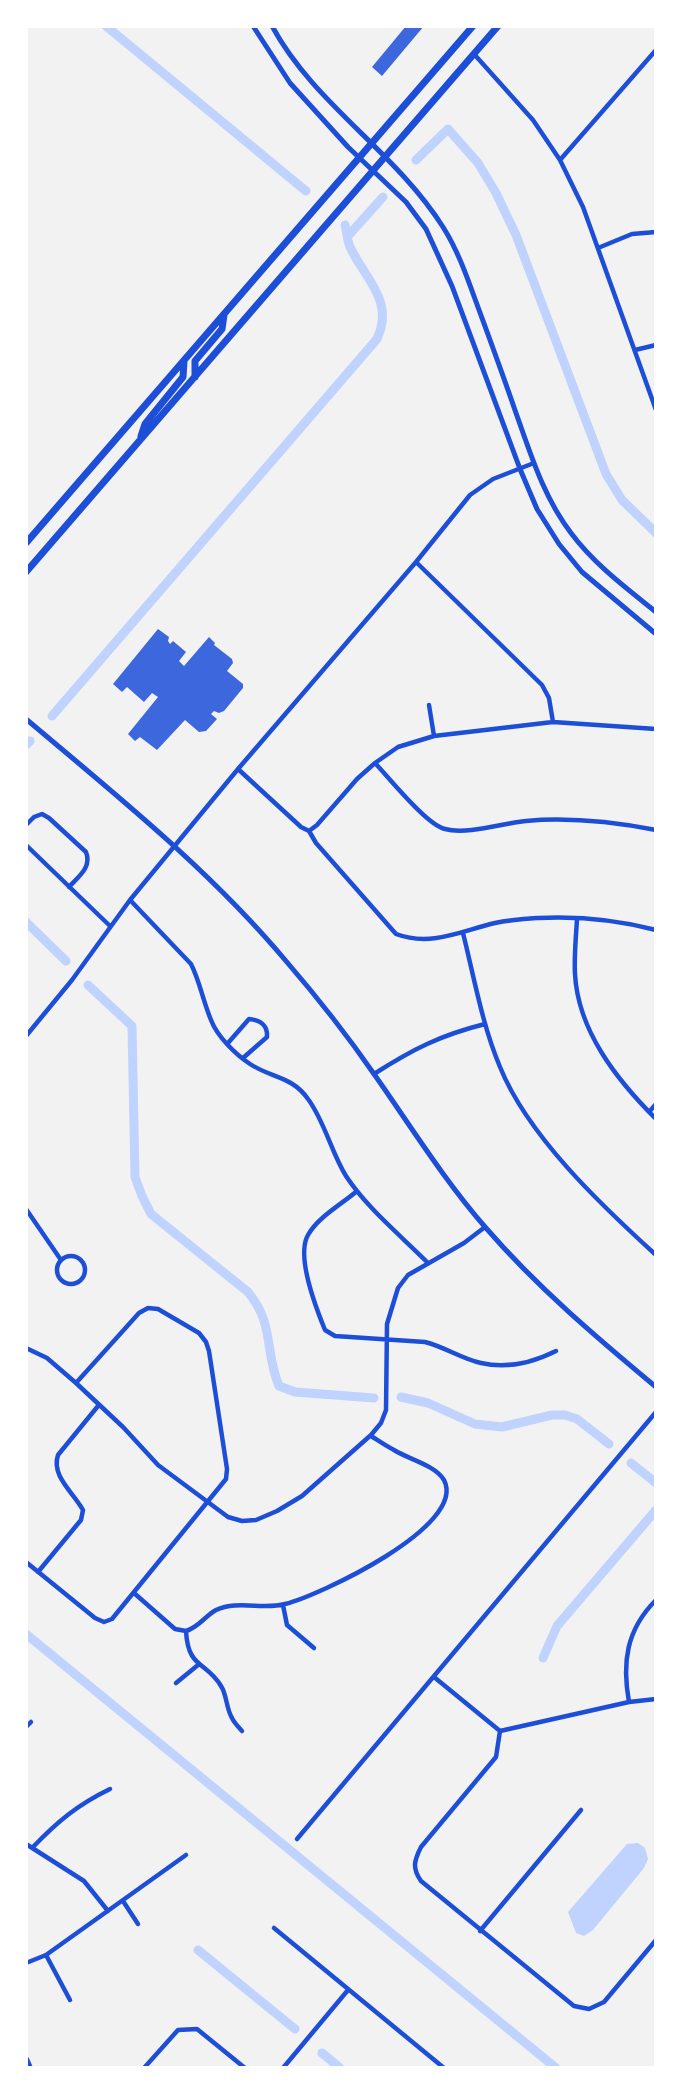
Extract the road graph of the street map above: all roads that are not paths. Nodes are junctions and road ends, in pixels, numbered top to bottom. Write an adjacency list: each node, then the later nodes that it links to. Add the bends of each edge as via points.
1 (253, 26): 9 (street, via 290,83)
2 (271, 26): 7 (street, via 322,94)
3 (473, 26): 7 (main road)
4 (498, 26): 6 (main road)
5 (656, 50): 10 (street)
6 (474, 54): 8 (main road); 10 (street, via 533,120)
7 (372, 144): 8 (street); 9 (main road)
8 (386, 155): 11 (main road); 21 (street, via 419,192 454,247)
9 (360, 159): 11 (street); 14 (main road)
10 (560, 160): 13 (street)
11 (373, 170): 18 (main road); 22 (street, via 406,202 439,253)
12 (656, 232): 13 (street, via 632,234)
13 (598, 248): 16 (street)
14 (224, 314): 17 (main road); 18 (main road, via 222,330 195,361)
15 (656, 345): 16 (street)
16 (635, 350): 19 (street)
17 (184, 360): 20 (main road, via 183,377 145,424); 23 (main road)
18 (195, 378): 20 (main road)
19 (656, 410)
20 (140, 440): 25 (main road)
21 (534, 463): 22 (street); 26 (street, via 571,534 594,560)
22 (520, 469): 24 (street, via 493,479 470,495); 27 (street, via 537,509 582,572)
23 (26, 543)
24 (416, 562): 30 (street, via 542,685); 34 (street)
25 (26, 572)
26 (656, 612)
27 (656, 634)
28 (429, 705): 32 (street)
29 (26, 719): 39 (street)
30 (553, 722): 31 (street); 32 (street)
31 (656, 729)
32 (434, 736): 33 (street, via 398,747)
33 (375, 763): 36 (street, via 444,829 583,820); 37 (street)
34 (238, 769): 37 (street); 39 (street)
35 (26, 825): 40 (street, via 42,814 86,852 87,867)
36 (656, 830)
37 (309, 831): 45 (street, via 396,933 427,940)
38 (26, 845): 40 (street)
39 (174, 847): 41 (street); 50 (street, via 285,959)
40 (69, 887): 43 (street)
41 (130, 900): 43 (street); 48 (street, via 191,964 211,1022)
42 (577, 919): 44 (street); 45 (street, via 496,923); 52 (street, via 575,976 587,1025 625,1086)
43 (110, 926): 47 (street)
44 (656, 930)
45 (463, 933): 46 (street)
46 (485, 1024): 50 (street, via 415,1048); 57 (street, via 500,1068 551,1147)
47 (26, 1036)
48 (228, 1043): 49 (street); 49 (street, via 250,1019 262,1023 267,1037)
49 (243, 1058): 54 (street, via 264,1072 283,1077 308,1098)
50 (374, 1074): 56 (street)
51 (656, 1104): 52 (street)
52 (649, 1112): 53 (street)
53 (656, 1119)
54 (357, 1191): 59 (street); 60 (street, via 316,1224 308,1235 304,1261 325,1330 335,1336)
55 (26, 1209): 58 (street)
56 (485, 1227): 59 (street); 64 (street, via 575,1318)
57 (656, 1255)
58 (61, 1261): 58 (street, via 57,1269 60,1279 68,1284 81,1280 85,1268 81,1260 73,1256)
59 (427, 1262): 60 (street, via 398,1288)
60 (387, 1339): 62 (street, via 439,1346 496,1365 536,1360); 67 (street, via 386,1410)
61 (26, 1348): 63 (street, via 47,1358)
62 (556, 1350)
63 (76, 1383): 65 (street); 68 (street, via 148,1308 158,1309 199,1333 209,1351 227,1469 226,1479)
64 (656, 1387)
65 (98, 1406): 68 (street, via 158,1465); 70 (street, via 55,1464 83,1510 81,1520)
66 (656, 1412): 77 (street)
67 (371, 1436): 68 (street, via 302,1496 256,1520 228,1517); 73 (street, via 438,1473 445,1482 443,1504 418,1534 379,1560 339,1584)
68 (208, 1502): 71 (street)
69 (26, 1562): 70 (street)
70 (38, 1572): 71 (street, via 104,1622)
71 (134, 1593): 74 (street, via 175,1629)
72 (656, 1600): 80 (street, via 638,1622 627,1647)
73 (282, 1605): 74 (street, via 229,1607); 75 (street, via 287,1625)
74 (186, 1631): 76 (street, via 187,1645)
75 (314, 1648)
76 (198, 1665): 78 (street); 81 (street, via 223,1688 231,1717)
77 (434, 1677): 82 (street); 85 (street)
78 (176, 1683)
79 (656, 1699): 80 (street)
80 (629, 1702): 82 (street)
81 (242, 1731)
82 (500, 1731): 93 (street, via 496,1757 421,1847 415,1861 414,1871 421,1881)
83 (110, 1789): 87 (street, via 62,1817)
84 (581, 1810): 93 (street)
85 (298, 1839)
86 (26, 1844): 87 (street)
87 (32, 1848): 90 (street, via 84,1881)
88 (187, 1855): 89 (street)
89 (123, 1901): 90 (street); 91 (street)
90 (107, 1911): 95 (street)
91 (138, 1924)
92 (275, 1928): 97 (street)
93 (480, 1931): 94 (street, via 574,2006 589,2008 604,2002)
94 (656, 1940)
95 (46, 1955): 96 (street); 98 (street)
96 (26, 1964)
97 (348, 1990): 103 (street); 104 (street)
98 (70, 2000)
99 (26, 2059): 100 (main road)
100 (30, 2068)
101 (144, 2068): 102 (street, via 178,2030 187,2028 197,2029)
102 (245, 2068)
103 (283, 2068)
104 (444, 2068)

